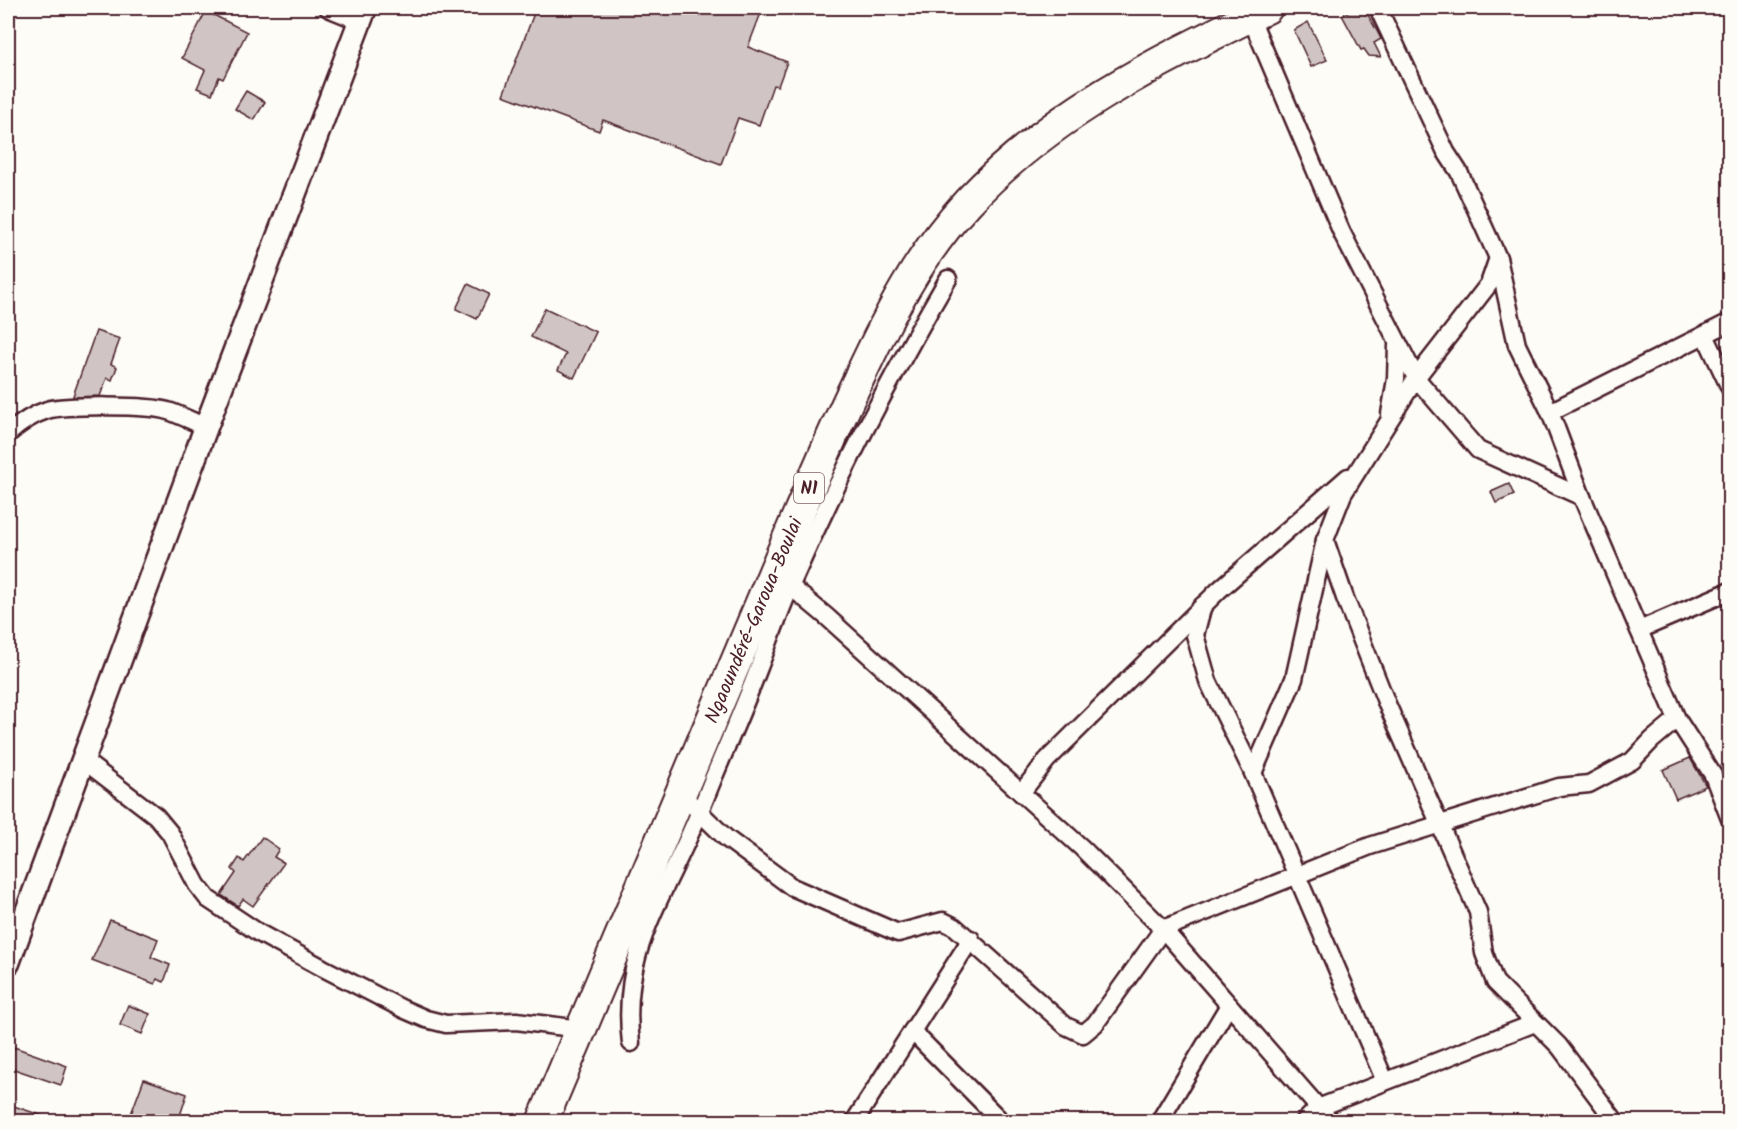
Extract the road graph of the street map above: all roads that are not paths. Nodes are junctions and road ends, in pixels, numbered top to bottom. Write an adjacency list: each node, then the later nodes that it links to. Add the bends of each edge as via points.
1 (328, 8): 4 (street)
2 (1378, 8): 5 (street)
3 (1258, 12): 9 (street, via 1342,233); 24 (highway, Ngaoundéré-Garoua-Boulai / N1, via 1093,99 1030,143 960,211 921,261 880,333)
4 (363, 14): 14 (street)
5 (1498, 258): 10 (street, via 1489,284); 12 (street, via 1517,345)
6 (948, 279): 19 (street, via 857,444)
7 (1730, 322): 8 (street)
8 (1705, 335): 11 (street); 12 (street)
9 (1397, 343): 10 (street); 13 (street)
10 (1416, 378): 13 (street); 17 (street, via 1478,450)
11 (1730, 388)
12 (1550, 412): 17 (street)
13 (1388, 424): 16 (street)
14 (206, 427): 15 (street, via 166,410 66,407 20,423); 26 (street)
15 (8, 434)
16 (1364, 463): 18 (street, via 1343,494); 21 (street)
17 (1582, 497): 22 (street)
18 (1325, 540): 27 (street, via 1294,679); 31 (street, via 1387,704)
19 (790, 586): 23 (street); 28 (street)
20 (1730, 591): 22 (street)
21 (1203, 605): 27 (street, via 1195,635 1208,681); 28 (street, via 1047,760)
22 (1639, 630): 25 (street)
23 (765, 652): 24 (street); 29 (street)
24 (735, 661): 29 (highway, Ngaoundéré-Garoua-Boulai / N1)
25 (1677, 719): 30 (street, via 1713,776); 31 (street, via 1632,761 1590,784 1559,787)
26 (84, 760): 35 (street); 38 (street, via 156,816 208,899 277,943 426,1019 447,1024 516,1021)
27 (1253, 773): 32 (street)
28 (1021, 793): 33 (street)
29 (689, 802): 34 (street, via 726,838 792,886 898,933 943,921); 38 (highway, Ngaoundéré-Garoua-Boulai / N1); 40 (street, via 677,862 658,898 632,974 628,1022)
30 (1730, 819)
31 (1441, 823): 32 (street); 37 (street, via 1478,912 1484,953 1495,982)
32 (1298, 875): 33 (street); 41 (street)
33 (1163, 929): 34 (street, via 1095,1024 1083,1034 1066,1026); 36 (street)
34 (971, 939): 39 (street)
35 (8, 963)
36 (1229, 1005): 42 (street); 46 (street)
37 (1535, 1023): 41 (street); 49 (street, via 1559,1047)
38 (581, 1029): 44 (highway, Ngaoundéré-Garoua-Boulai / N1)
39 (912, 1031): 43 (street); 45 (street)
40 (631, 1043)
41 (1385, 1081): 42 (street)
42 (1318, 1108): 47 (street); 48 (street)
43 (998, 1118)
44 (542, 1122)
45 (854, 1122)
46 (1159, 1122)
47 (1304, 1122)
48 (1330, 1122)
49 (1616, 1122)

